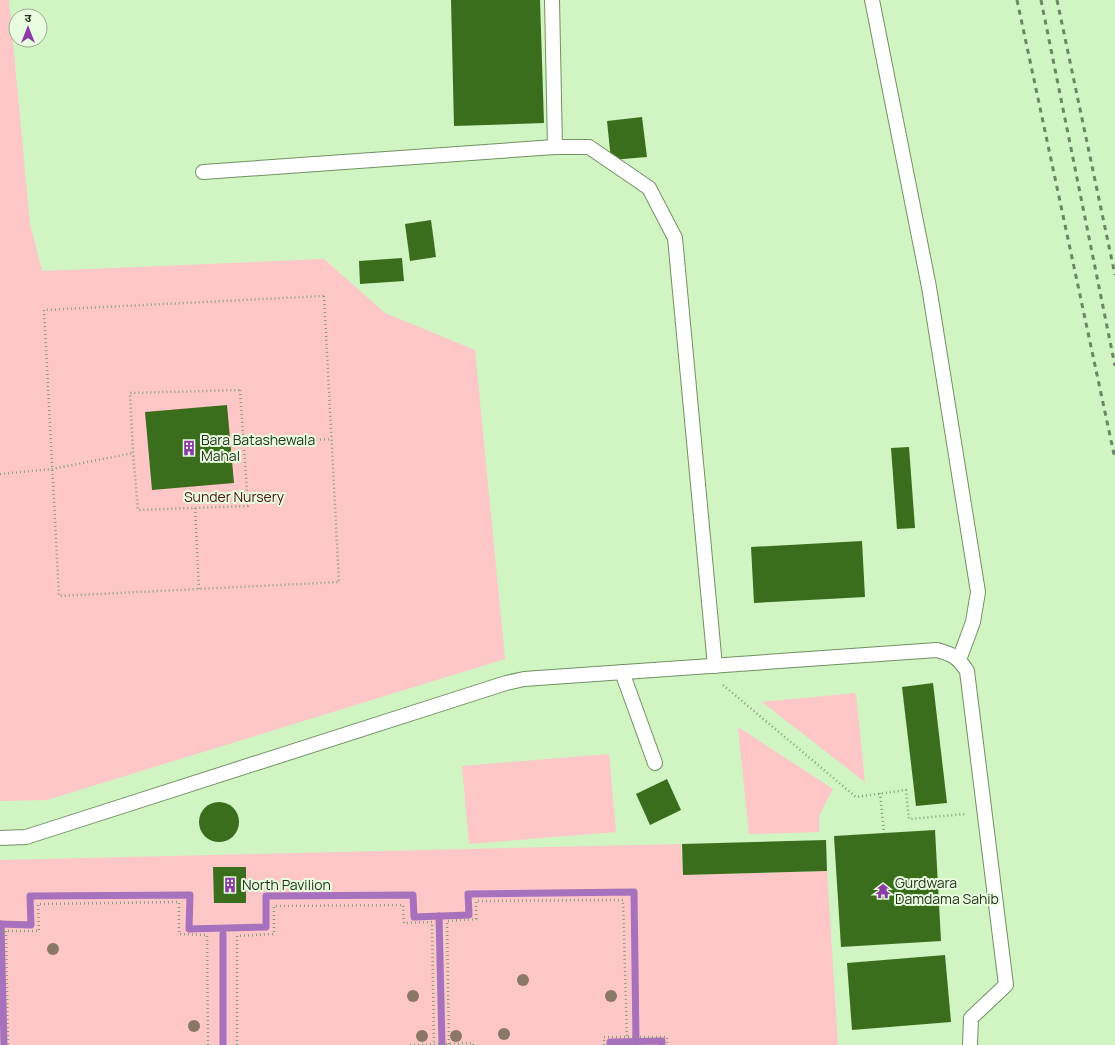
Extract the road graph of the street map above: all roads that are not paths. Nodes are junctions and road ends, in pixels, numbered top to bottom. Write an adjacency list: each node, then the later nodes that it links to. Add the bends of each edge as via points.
1 (552, 0): 3 (lane)
2 (872, 0): 5 (lane, via 929,287 978,592 973,622)
3 (555, 147): 4 (lane); 6 (lane, via 590,147 649,188 675,238)
4 (203, 172)
5 (959, 660): 6 (lane, via 949,653 937,650); 10 (lane, via 967,671 1006,985 971,1018)
6 (715, 666): 7 (lane)
7 (622, 672): 8 (lane); 9 (lane, via 524,679 506,683 26,837)
8 (655, 763)
9 (0, 838)
10 (970, 1045)

